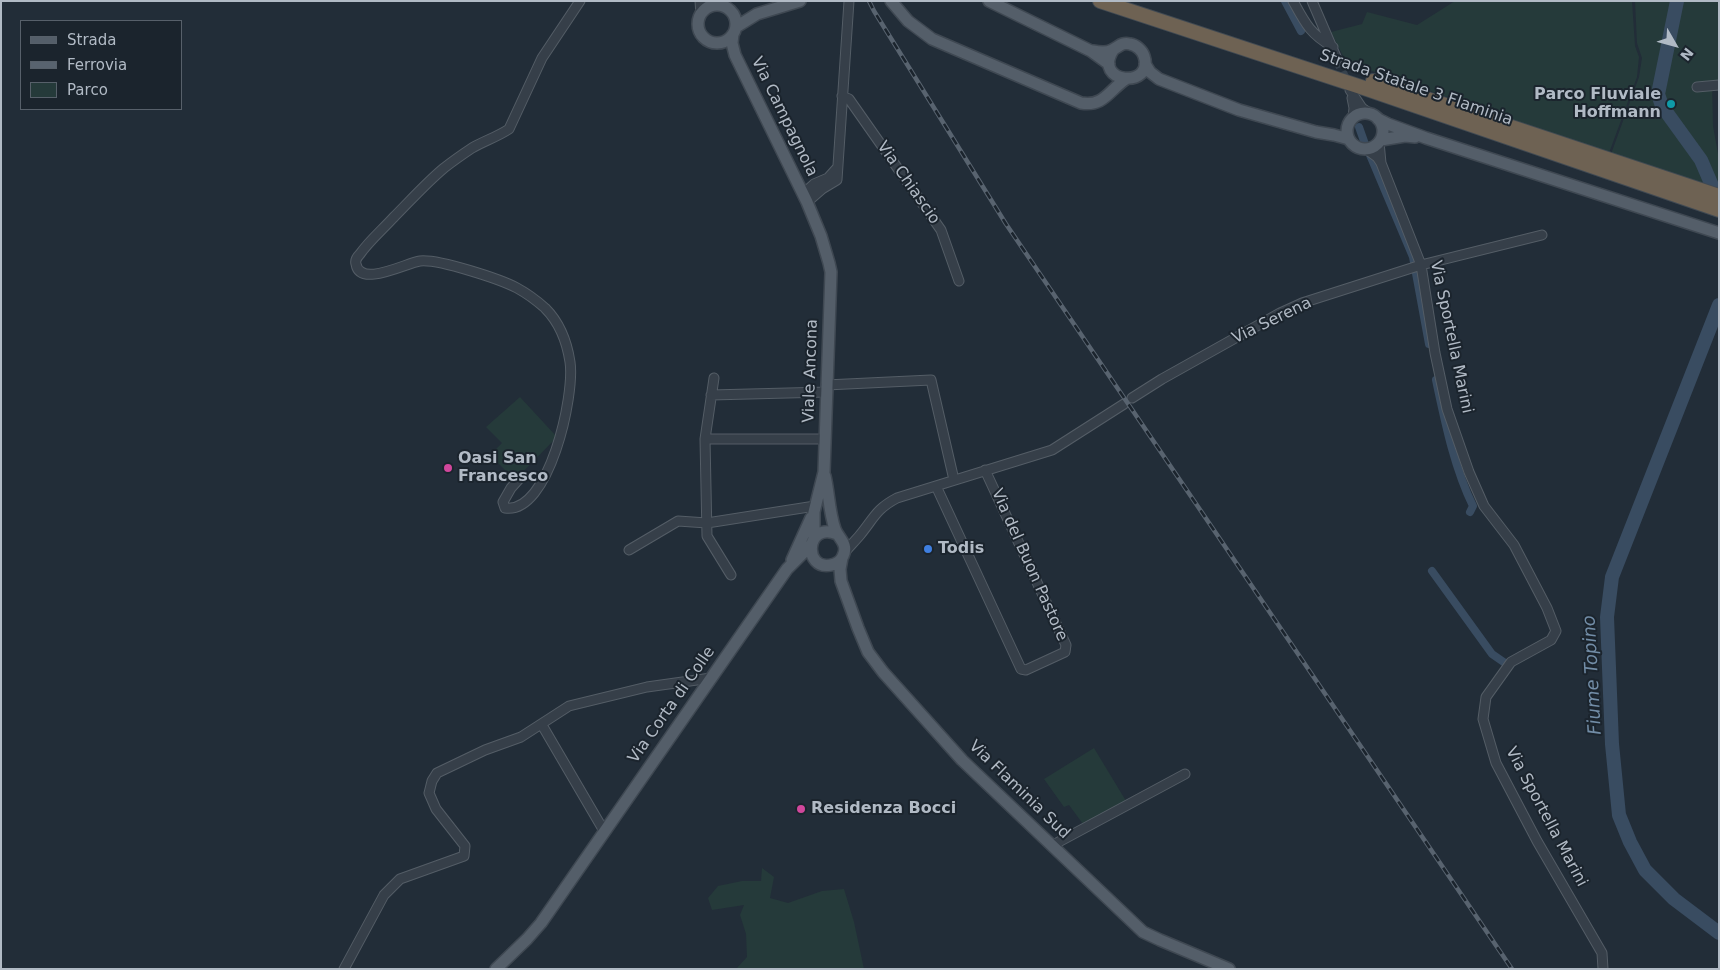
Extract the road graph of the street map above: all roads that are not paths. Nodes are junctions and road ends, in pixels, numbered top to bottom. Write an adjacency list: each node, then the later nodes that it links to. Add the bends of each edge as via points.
1 (580, 1): 58 (street, via 542,58 509,129 474,147 444,168 356,260 358,270 368,276 421,261 456,267 516,287 539,303 556,322 568,349 571,376 557,452 530,498 514,510 505,508 506,495)
2 (700, 1): 14 (street, Via Campagnola)
3 (800, 1): 13 (main road)
4 (849, 1): 29 (street)
5 (892, 1): 28 (main road, via 908,21 932,39 1081,103 1095,104)
6 (989, 1): 19 (main road)
7 (1100, 1): 43 (highway, Strada Statale 3 Flaminia)
8 (1128, 1): 41 (highway, Strada Statale 3 Flaminia)
9 (1293, 1): 17 (street, via 1307,28)
10 (1312, 1): 17 (street)
11 (715, 3): 12 (main road); 14 (main road)
12 (734, 14): 13 (main road); 15 (main road, Via Campagnola)
13 (757, 14): 15 (main road)
14 (701, 15): 16 (main road, Via Campagnola, via 701,33 709,41)
15 (735, 30): 16 (main road); 20 (main road, Via Campagnola, via 732,43)
16 (722, 42): 20 (main road, Via Campagnola)
17 (1333, 47): 21 (street)
18 (1112, 50): 19 (main road); 22 (main road, via 1122,44 1134,45 1143,53); 23 (main road)
19 (1091, 51): 23 (main road)
20 (735, 55): 39 (main road, Via Campagnola)
21 (1338, 58)
22 (1144, 64): 24 (main road, via 1140,74); 25 (main road)
23 (1110, 67): 24 (main road, via 1120,78); 28 (main road)
24 (1131, 78): 25 (main road); 28 (main road)
25 (1159, 78): 32 (main road, via 1239,110)
26 (1719, 85): 27 (street)
27 (1697, 87)
28 (1111, 91)
29 (842, 96): 38 (street); 48 (street, Via Chiascio, via 849,99 941,230)
30 (1373, 116): 31 (main road, via 1363,113); 31 (street, via 1362,108 1350,90 1354,108); 33 (main road); 35 (main road, Via Sportella Marini, via 1383,129)
31 (1352, 119): 32 (main road, via 1340,127); 34 (main road, via 1347,130)
32 (1316, 132): 34 (main road)
33 (1426, 138): 35 (main road, via 1405,136); 44 (main road)
34 (1349, 139): 36 (main road, via 1356,147)
35 (1380, 141): 36 (main road); 37 (street, Via Sportella Marini)
36 (1366, 149): 37 (street)
37 (1381, 163): 46 (street, Via Sportella Marini)
38 (837, 168): 40 (street, Via Campagnola, via 828,178); 42 (street, Via Campagnola, via 837,180)
39 (793, 172): 40 (street); 42 (main road, Via Campagnola)
40 (818, 182): 42 (street, Via Campagnola)
41 (1719, 196)
42 (806, 198): 47 (main road, Via Campagnola)
43 (1719, 210)
44 (1719, 233)
45 (1542, 234): 46 (street, Via Serena)
46 (1421, 265): 52 (street, Via Serena, via 1280,313); 82 (street, Via Sportella Marini, via 1447,409 1469,472 1484,506 1514,545 1556,630 1552,640 1511,662 1486,697 1483,719 1496,763 1602,953)
47 (831, 272): 50 (main road, Viale Ancona)
48 (959, 280)
49 (714, 378): 51 (street)
50 (826, 389): 51 (street); 55 (main road, Viale Ancona); 59 (street, via 931,380)
51 (711, 395): 54 (street)
52 (1132, 398)
53 (1124, 404): 56 (street, via 1052,450)
54 (705, 439): 55 (street); 63 (street)
55 (825, 439): 57 (main road, Viale Ancona)
56 (985, 470): 59 (street); 60 (street, Via del Buon Pastore, via 1066,645 1065,652 1026,670 1020,669)
57 (824, 472): 61 (main road, Viale Ancona); 62 (main road, Viale Ancona)
58 (520, 478)
59 (954, 480): 60 (street)
60 (936, 486): 64 (street, via 885,505)
61 (829, 499): 62 (street, via 823,496); 65 (main road, Viale Ancona, via 832,523)
62 (815, 506): 63 (street); 66 (main road, Viale Ancona); 71 (main road, Viale Ancona, via 805,535)
63 (707, 523): 67 (street, via 678,521); 72 (street, via 707,536)
64 (861, 534): 65 (street, via 850,538); 68 (street)
65 (839, 536): 66 (main road, via 822,533); 68 (main road, Via Flaminia Sud, via 844,545)
66 (813, 542): 69 (main road, via 811,551); 71 (main road, Via Corta di Colle)
67 (629, 550)
68 (843, 556): 70 (main road); 73 (main road, Via Flaminia Sud)
69 (816, 561): 70 (main road, Via Flaminia Sud); 71 (main road, Via Corta di Colle)
70 (827, 566): 73 (main road, Via Flaminia Sud)
71 (784, 572): 74 (main road, Via Corta di Colle)
72 (731, 575)
73 (841, 581): 78 (main road, Via Flaminia Sud, via 868,652 883,672 962,760)
74 (710, 678): 75 (street, via 647,687 569,706); 77 (main road, Via Corta di Colle)
75 (542, 724): 77 (street); 79 (street, via 521,737 485,750 437,774 430,793 436,809 465,846 464,856 400,879 384,895)
76 (1185, 774): 78 (street)
77 (604, 831): 80 (main road, Via Corta di Colle, via 534,931)
78 (1053, 845): 81 (main road, Via Flaminia Sud, via 1143,932)
79 (344, 969)
80 (496, 969)
81 (1229, 969)
82 (1602, 969)

